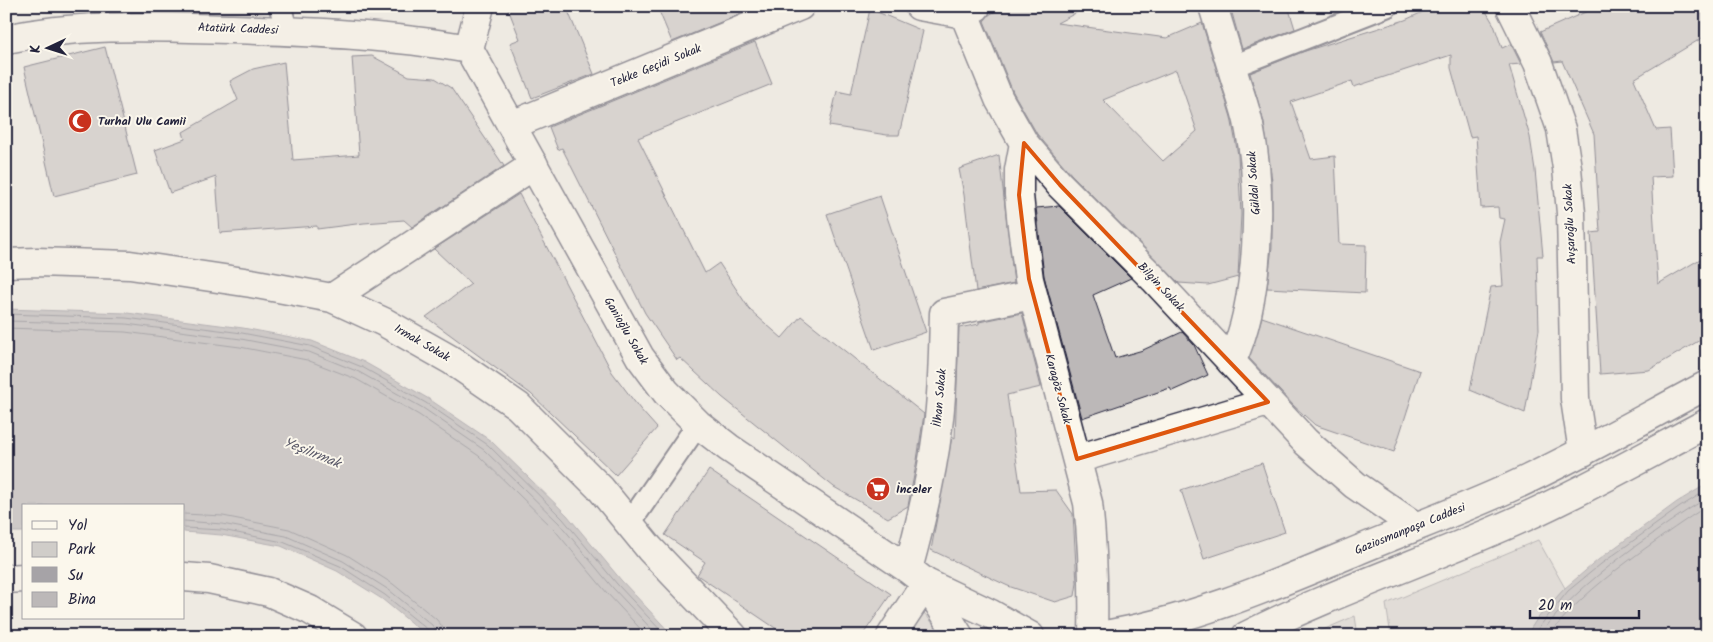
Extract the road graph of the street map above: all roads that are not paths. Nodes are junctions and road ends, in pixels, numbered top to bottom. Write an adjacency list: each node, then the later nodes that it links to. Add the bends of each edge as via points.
1 (480, 6): 10 (street)
2 (800, 6): 12 (street, Tekke Geçidi Sokak)
3 (919, 6): 7 (street)
4 (1213, 6): 11 (street, Güldal Sokak)
5 (1387, 6): 11 (lane)
6 (1510, 6): 23 (street, Avşaroğlu Sokak, via 1538,63 1561,129 1571,213 1575,399)
7 (967, 9): 13 (street, Bilgin Sokak, via 999,99)
8 (284, 19): 9 (street, Atatürk Caddesi, via 73,29); 10 (street, Atatürk Caddesi)
9 (6, 39)
10 (469, 50): 12 (street, Ganioğlu Sokak)
11 (1232, 67): 18 (street, Güldal Sokak, via 1250,129 1258,212 1248,306 1240,343)
12 (512, 125): 14 (street, Ganioğlu Sokak)
13 (1024, 142): 16 (street, Karagöz Sokak, via 1019,195); 18 (street, Bilgin Sokak, via 1060,185)
14 (534, 165): 17 (street); 22 (street, Ganioğlu Sokak, via 640,357 666,392)
15 (6, 263): 17 (street, Irmak Sokak, via 130,266 251,282)
16 (1032, 295): 24 (street, Karagöz Sokak); 27 (street, İlhan Sokak, via 944,312 938,426)
17 (332, 298): 25 (street, Irmak Sokak, via 384,322 451,360 518,406 602,489)
18 (1231, 362): 20 (street, Bilgin Sokak)
19 (1707, 385): 23 (street, Gaziosmanpaşa Caddesi)
20 (1268, 402): 24 (street); 26 (street, Bilgin Sokak, via 1306,442 1355,485)
21 (1707, 423): 38 (street, via 1524,517 1322,600)
22 (698, 424): 25 (lane); 27 (street, Ganioğlu Sokak)
23 (1583, 452): 26 (street, Gaziosmanpaşa Caddesi, via 1508,489)
24 (1077, 459): 36 (street, Karagöz Sokak, via 1088,503 1092,539)
25 (629, 524): 32 (street, Irmak Sokak)
26 (1416, 526): 37 (street, Gaziosmanpaşa Caddesi, via 1188,616)
27 (917, 576): 33 (street, via 915,602); 34 (street, Ganioğlu Sokak); 35 (street, Ganioğlu Sokak)
28 (185, 577): 31 (street, via 269,592 310,610)
29 (6, 578): 30 (street)
30 (22, 578)
31 (353, 636)
32 (732, 636)
33 (892, 636)
34 (959, 636)
35 (1030, 636)
36 (1093, 636)
37 (1098, 636)
38 (1246, 636)

